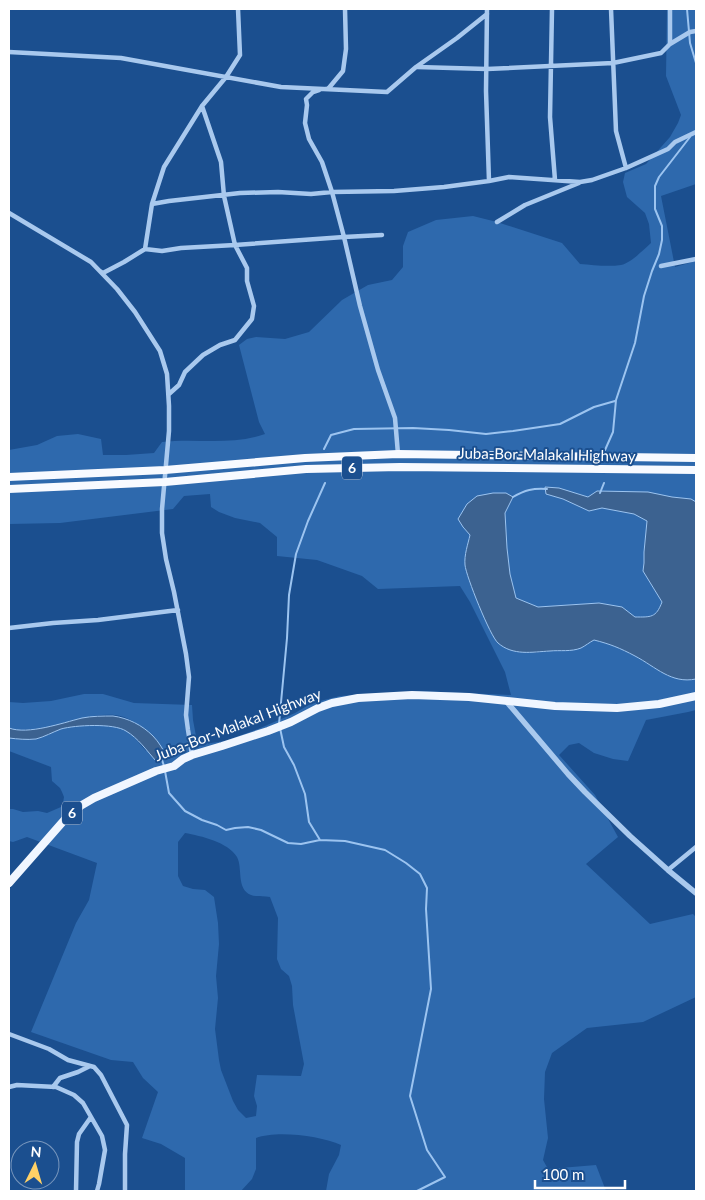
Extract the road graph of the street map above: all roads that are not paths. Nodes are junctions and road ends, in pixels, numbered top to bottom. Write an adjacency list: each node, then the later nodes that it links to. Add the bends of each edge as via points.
1 (238, 9): 14 (street, via 240,55)
2 (345, 9): 15 (street, via 343,71)
3 (552, 9): 11 (street)
4 (611, 9): 10 (street)
5 (670, 9): 8 (street)
6 (487, 11): 12 (street, via 457,38); 13 (street)
7 (696, 31): 8 (street)
8 (670, 44): 10 (street, via 661,53)
9 (9, 52): 14 (street, via 121,58)
10 (614, 64): 11 (street); 18 (street, via 616,131)
11 (551, 65): 13 (street); 19 (street, via 550,117)
12 (416, 67): 13 (street); 15 (street, via 387,92)
13 (486, 69): 20 (street)
14 (226, 77): 15 (street, via 281,87); 16 (street)
15 (328, 89): 22 (street, via 313,92 306,99 305,123)
16 (202, 106): 23 (street, via 222,162); 24 (street, via 164,167)
17 (696, 132): 18 (street)
18 (626, 168): 21 (street)
19 (555, 180): 20 (street, via 509,177); 21 (street)
20 (489, 181): 22 (street, via 394,191)
21 (580, 182): 26 (street, via 525,205)
22 (332, 192): 23 (street); 28 (street)
23 (224, 196): 24 (street); 29 (street)
24 (152, 204): 30 (street)
25 (9, 214): 30 (street, via 44,231 103,273); 33 (street, via 91,262 117,289 160,351)
26 (497, 222)
27 (382, 235): 28 (street)
28 (344, 236): 29 (street); 34 (street, via 360,306 395,418)
29 (235, 245): 30 (street, via 162,251); 33 (street, via 247,268 254,306 252,319 235,340 220,345 185,372)
30 (145, 249)
31 (696, 259): 32 (street)
32 (661, 266)
33 (169, 394): 36 (street)
34 (398, 454): 35 (highway, Juba-Bor-Malakal Highway / 6); 36 (highway, Juba-Bor-Malakal Highway / 6)
35 (696, 458)
36 (165, 470): 38 (highway, Juba-Bor-Malakal Highway / 6); 39 (street)
37 (696, 470): 39 (highway, Juba-Bor-Malakal Highway / 6, via 306,469)
38 (9, 477)
39 (164, 482): 40 (highway, Juba-Bor-Malakal Highway / 6); 41 (street, via 162,533)
40 (9, 489)
41 (178, 610): 42 (street); 45 (street, via 189,677 186,715)
42 (9, 628)
43 (696, 696): 44 (main road, Juba-Bor-Malakal Highway / 6, via 618,708)
44 (506, 702): 45 (main road, Juba-Bor-Malakal Highway / 6, via 412,695 358,698 332,703 268,731); 47 (street, via 574,780)
45 (192, 755): 48 (main road, Juba-Bor-Malakal Highway / 6, via 174,766 82,805 67,817)
46 (696, 847): 47 (street)
47 (668, 870): 49 (street)
48 (9, 883)
49 (696, 893)
50 (9, 1034): 51 (street, via 68,1060)
51 (90, 1066): 53 (street, via 60,1078); 57 (street, via 101,1075 127,1125)
52 (9, 1087): 53 (street)
53 (53, 1087): 54 (street, via 74,1095 84,1103)
54 (91, 1117): 55 (street, via 77,1142); 56 (street, via 102,1136 105,1150)
55 (76, 1191)
56 (97, 1191)
57 (125, 1191)

